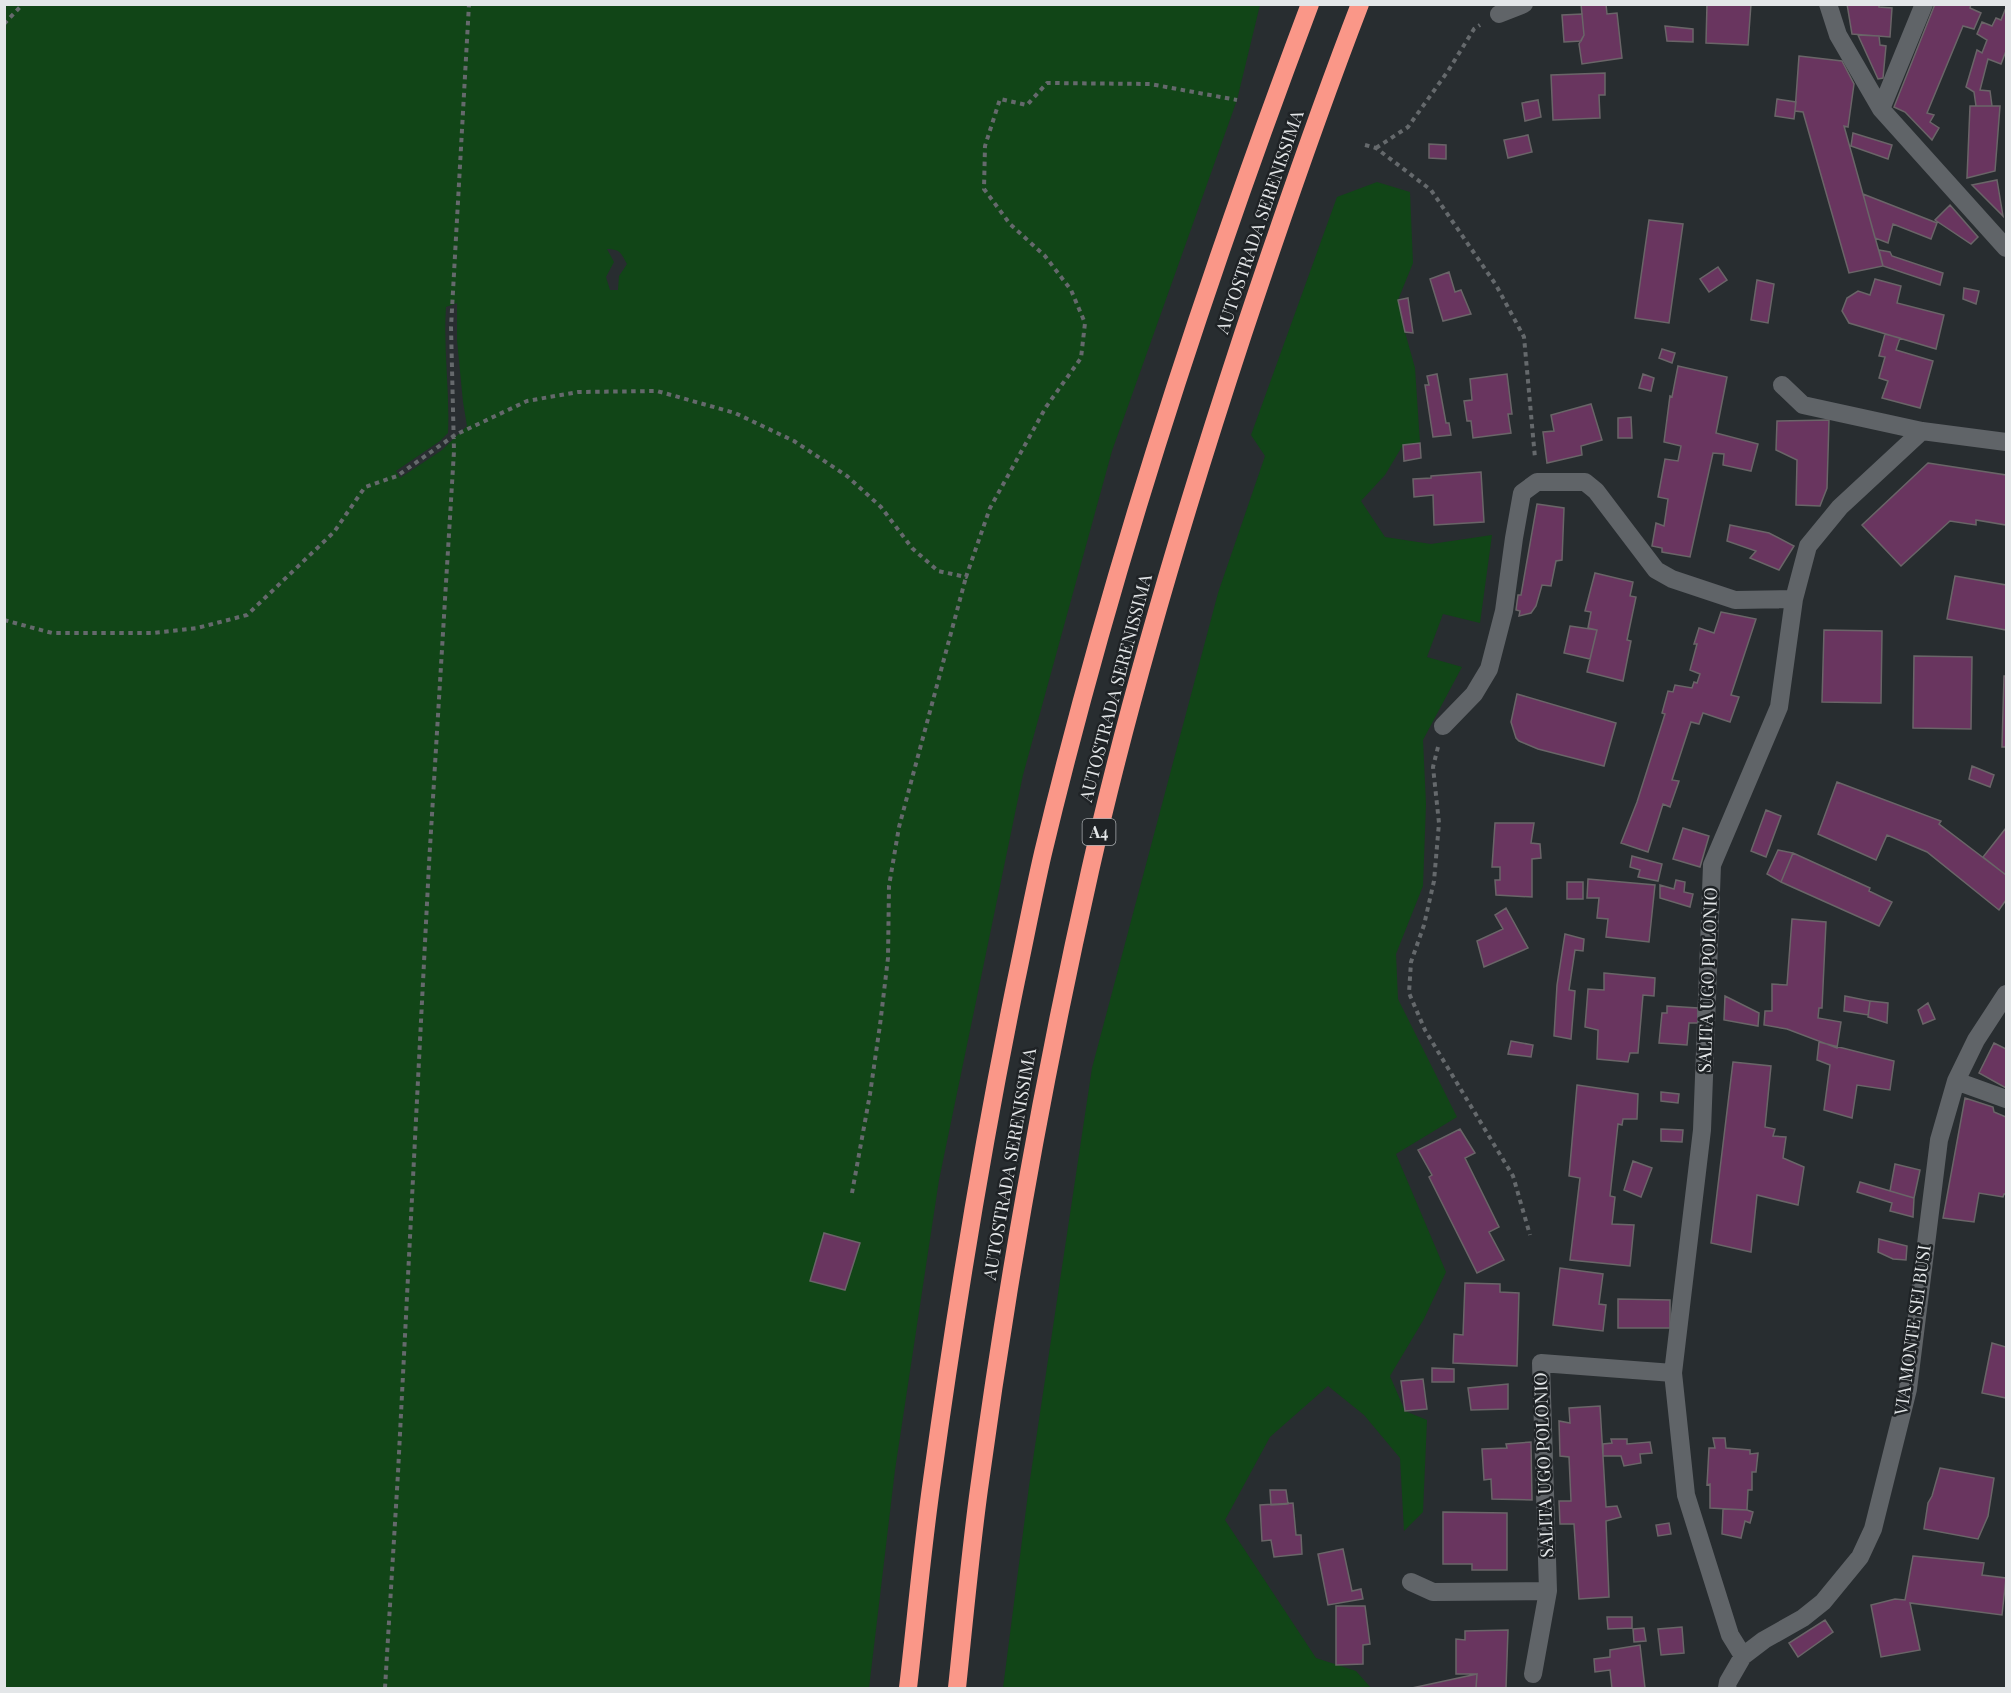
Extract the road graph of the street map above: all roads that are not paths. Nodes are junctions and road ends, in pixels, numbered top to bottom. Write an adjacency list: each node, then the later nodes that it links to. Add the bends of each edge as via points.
1 (1310, 4): 22 (highway, AUTOSTRADA SERENISSIMA, via 1155,449 1093,653 1042,857 962,1274 931,1484)
2 (1359, 4): 23 (highway, AUTOSTRADA SERENISSIMA / A4, via 1200,463 1140,667 1090,869 1009,1286 979,1492)
3 (1524, 4): 6 (street)
4 (1828, 4): 7 (street, via 1838,35)
5 (1924, 4): 7 (street)
6 (1499, 14)
7 (1881, 109): 8 (street)
8 (2007, 248)
9 (1782, 385): 10 (street, via 1803,405)
10 (1922, 431): 11 (street); 12 (street, SALITA UGO POLONIO, via 1840,507 1808,546)
11 (2007, 442)
12 (1794, 599): 13 (street, via 1735,600 1672,579 1656,570 1585,482 1537,482 1522,493 1504,611 1489,669 1474,694); 17 (street, SALITA UGO POLONIO, via 1779,706 1712,865 1702,1130)
13 (1443, 726)
14 (2007, 994): 15 (street, VIA MONTE SEI BUSI, via 1976,1040)
15 (1956, 1081): 16 (street); 20 (street, VIA MONTE SEI BUSI, via 1940,1140 1908,1389 1873,1529 1860,1557 1823,1602)
16 (2007, 1099)
17 (1673, 1374): 19 (street, SALITA UGO POLONIO, via 1541,1363); 20 (street, SALITA UGO POLONIO, via 1686,1495 1730,1635)
18 (1411, 1582): 19 (street, via 1433,1592)
19 (1548, 1590): 21 (street, SALITA UGO POLONIO)
20 (1743, 1656): 24 (street, VIA MONTE SEI BUSI)
21 (1533, 1674)
22 (908, 1689)
23 (957, 1689)
24 (1727, 1689)

